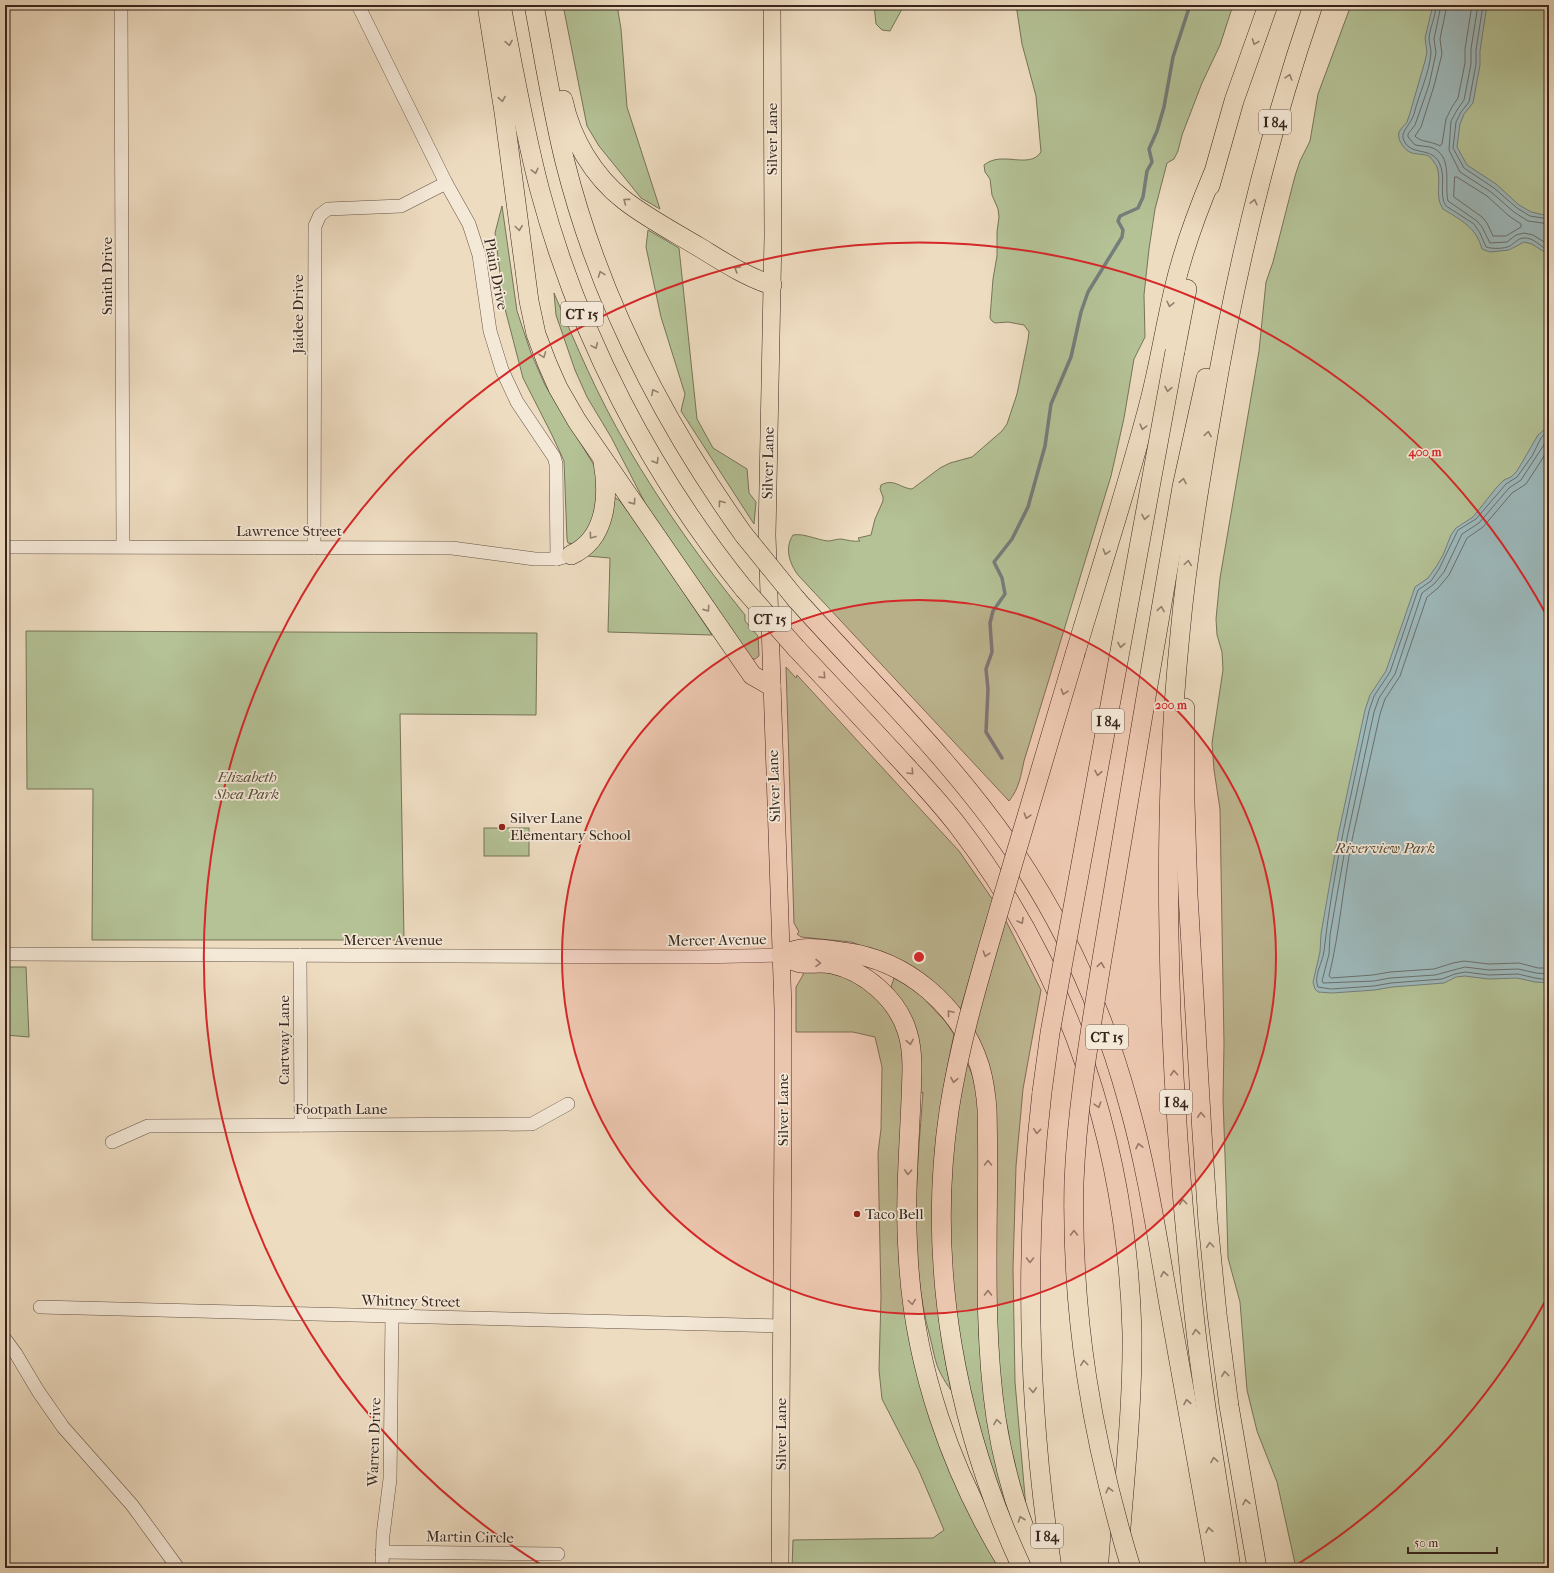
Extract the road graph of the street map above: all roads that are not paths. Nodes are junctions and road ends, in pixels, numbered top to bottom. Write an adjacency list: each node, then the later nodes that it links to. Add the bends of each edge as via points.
1 (121, 5): 15 (street, Smith Drive)
2 (358, 5): 10 (street, Plain Drive)
3 (487, 5): 14 (highway, one-way to 14, via 532,319 558,388)
4 (501, 5): 41 (highway, CT 15, one-way to 41, bridge, via 540,192 567,277 591,337 628,414 697,526 744,589 932,794 957,825 1017,913 1069,1019 1084,1057 1116,1177 1130,1287 1131,1390)
5 (534, 5): 43 (highway, CT 15, one-way to 5, bridge, via 1136,1132 1113,1053 1081,970 1041,894 984,809 938,753 796,598 744,535 694,462 653,391 617,316 586,234 565,161)
6 (537, 5): 12 (highway, one-way to 6, via 747,275 639,211 599,176 580,146 568,116 552,46)
7 (772, 5): 12 (main road, Silver Lane)
8 (1268, 5): 13 (highway, I 84, one-way to 13, via 1234,101)
9 (1313, 5): 11 (highway, I 84, one-way to 9, via 1276,118)
10 (446, 182): 17 (street, Jaidee Drive, via 402,206 328,210 320,215 315,226); 18 (street, Plain Drive, via 469,224 479,255 490,331 502,370 517,402 554,457)
11 (1245, 240): 19 (highway, I 84, one-way to 11, via 1192,531 1208,432); 42 (highway, one-way to 11, bridge, via 1110,1496 1086,1380 1076,1290 1074,1194 1077,1136 1084,1073 1190,445 1215,343)
12 (772, 285): 20 (main road, Silver Lane, via 767,528)
13 (1168, 350): 31 (highway, I 84, one-way to 31, bridge, via 1052,1025 1034,1161 1030,1291 1033,1399); 38 (highway, one-way to 38, bridge, via 972,1005 957,1066 947,1127 942,1187 942,1231 951,1340 963,1400 980,1463)
14 (602, 459): 18 (highway, one-way to 18, via 607,487 602,518 597,530 583,548); 20 (highway, one-way to 20, via 752,674)
15 (123, 546): 16 (street, Lawrence Street); 17 (street, Lawrence Street)
16 (5, 547)
17 (314, 548): 18 (street, Lawrence Street, via 452,548 535,559)
18 (564, 557)
19 (1180, 633): 44 (highway, I 84, one-way to 19, via 1196,1334 1183,1201 1172,1040 1169,828); 45 (highway, one-way to 19, via 1227,1392 1207,1203 1188,895 1186,712)
20 (771, 686): 23 (main road, Silver Lane)
21 (5, 954): 22 (street, Mercer Avenue)
22 (300, 955): 23 (street, Mercer Avenue); 25 (street, Cartway Lane)
23 (781, 955): 29 (main road, Silver Lane); 37 (highway, one-way to 37, via 800,963 832,964 860,976 887,996 908,1031 912,1068 907,1209 910,1285 918,1335 930,1387 946,1438 984,1522); 39 (highway, one-way to 23, via 1019,1512 1004,1460 996,1419 989,1349 987,1109 983,1079 974,1053 962,1029 938,999 919,982 896,968 870,957 836,951 800,949)
24 (568, 1104): 25 (street, Footpath Lane, via 532,1124)
25 (301, 1125): 26 (street, Footpath Lane, via 148,1126)
26 (112, 1142)
27 (40, 1307): 28 (street, Whitney Street)
28 (392, 1317): 29 (street, Whitney Street); 32 (street, Warren Drive, via 390,1479)
29 (782, 1326): 36 (main road, Silver Lane)
30 (5, 1339): 34 (street, via 63,1426 132,1505)
31 (1043, 1503): 39 (highway); 40 (highway, I 84)
32 (382, 1552): 33 (street, Martin Circle); 35 (street, Warren Drive)
33 (558, 1554)
34 (178, 1568)
35 (382, 1568)
36 (780, 1568)
37 (1010, 1568)
38 (1022, 1568)
39 (1041, 1568)
40 (1052, 1568)
41 (1118, 1568)
42 (1131, 1568)
43 (1216, 1568)
44 (1231, 1568)
45 (1257, 1568)

